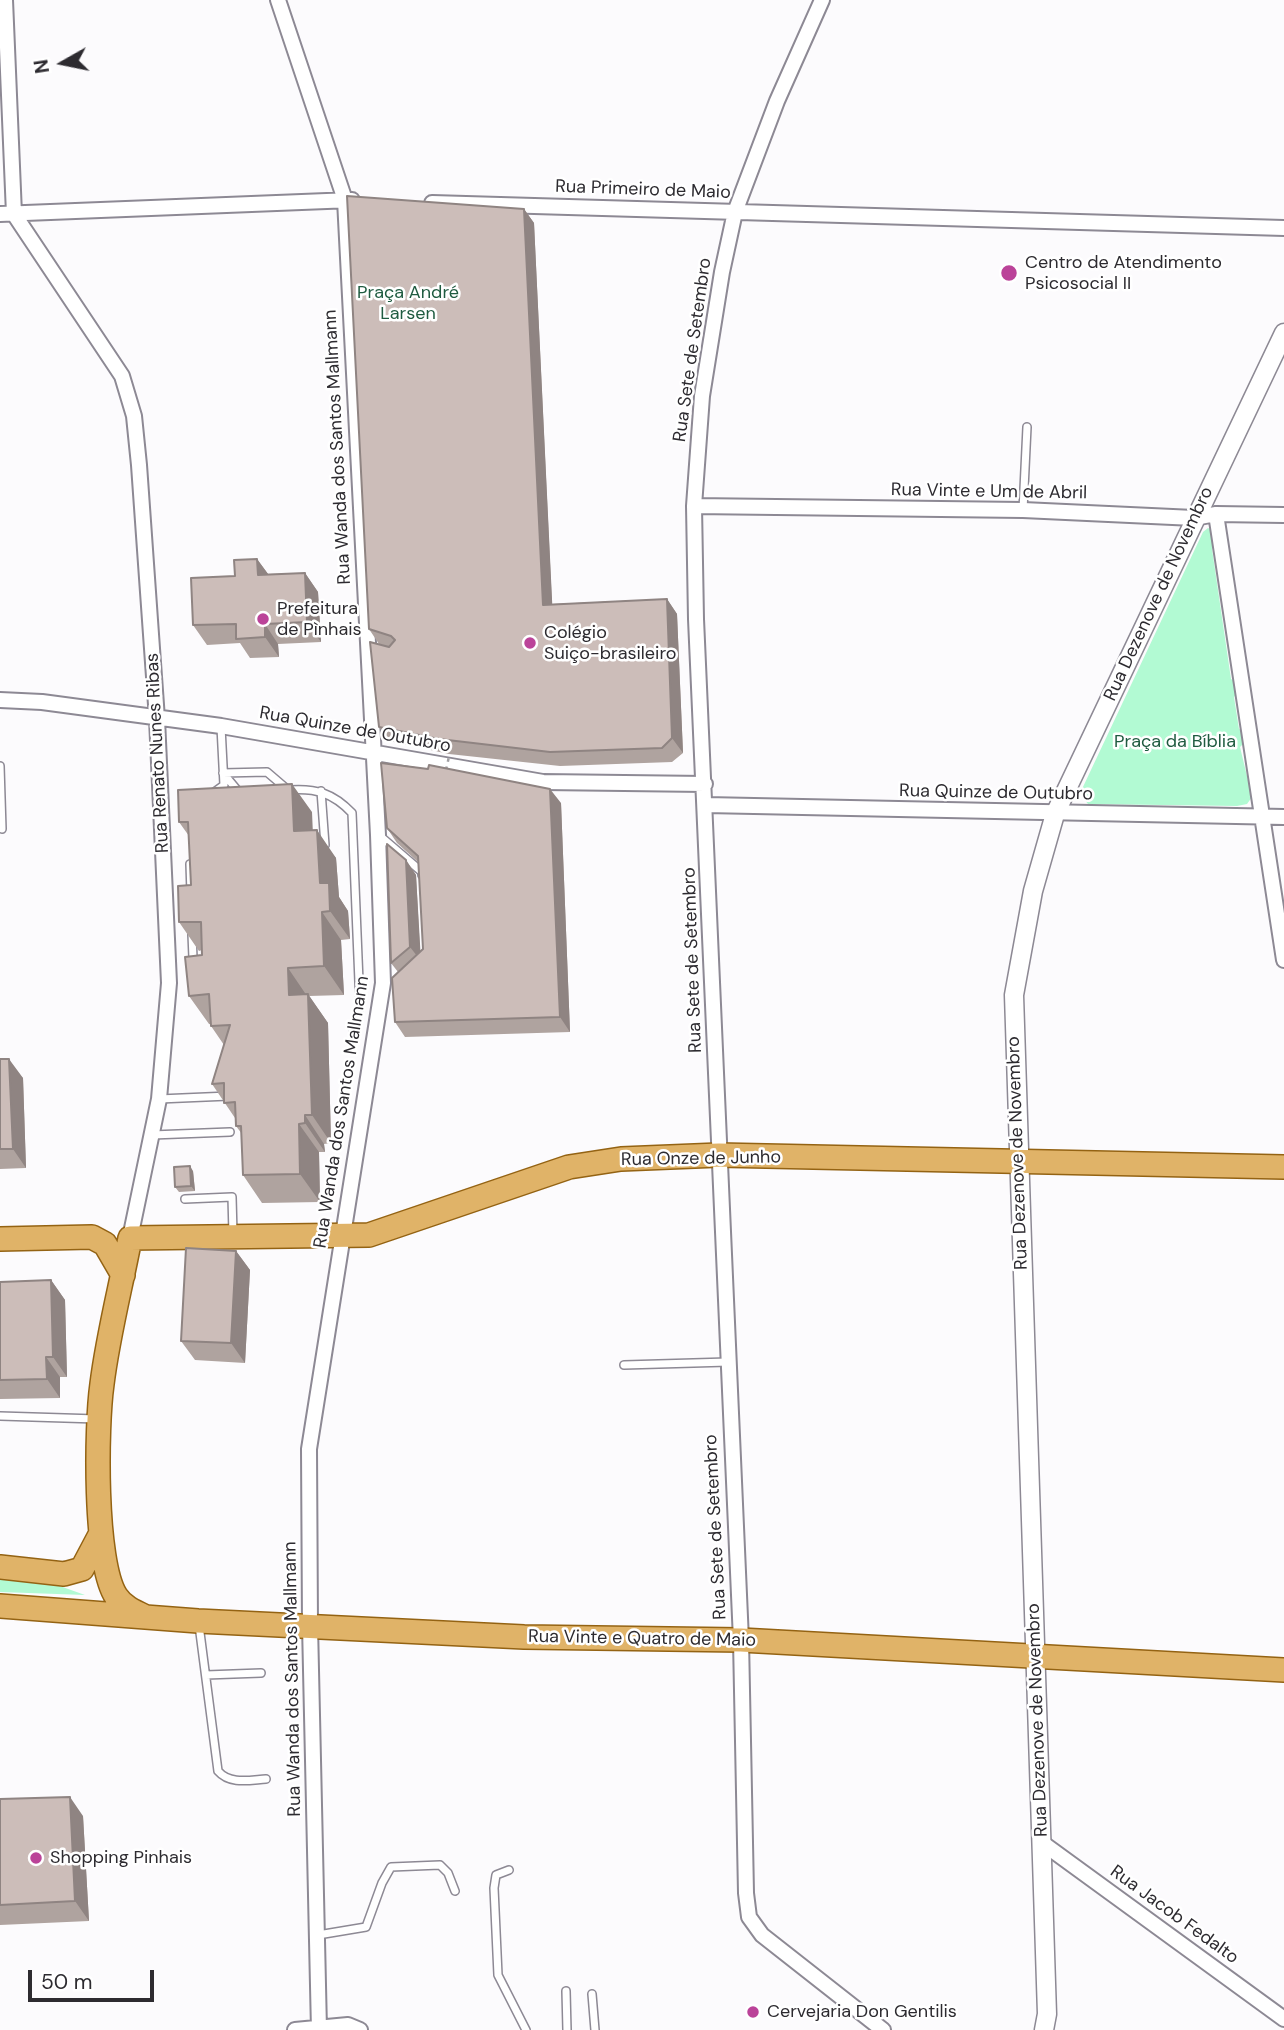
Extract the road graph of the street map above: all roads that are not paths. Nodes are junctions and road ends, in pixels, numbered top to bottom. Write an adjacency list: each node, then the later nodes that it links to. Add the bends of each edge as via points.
1 (5, 0): 8 (street)
2 (278, 0): 4 (street, Rua Wanda dos Santos Mallmann)
3 (822, 0): 7 (street, Rua Sete de Setembro)
4 (345, 200): 5 (street); 8 (street); 20 (street, Rua Wanda dos Santos Mallmann, via 372,648)
5 (373, 201)
6 (415, 202): 7 (street, Rua Primeiro de Maio)
7 (735, 212): 9 (street, Rua Primeiro de Maio); 12 (street, Rua Sete de Setembro, via 702,396)
8 (7, 214): 18 (street, Rua Renato Nunes Ribas, via 100,339 122,376 134,416)
9 (1284, 228)
10 (1284, 332): 16 (street, Rua Dezenove de Novembro)
11 (1027, 427): 13 (lane)
12 (694, 506): 13 (street, Rua Vinte e Um de Abril); 23 (street, Rua Sete de Setembro)
13 (1023, 510): 16 (street, Rua Vinte e Um de Abril)
14 (1216, 514): 15 (street, Rua Vinte e Um de Abril); 16 (street, Rua Vinte e Um de Abril); 31 (street)
15 (1284, 515)
16 (1194, 518): 30 (street, Rua Dezenove de Novembro)
17 (0, 700): 18 (street, Rua Quinze de Outubro)
18 (157, 719): 19 (street, Rua Quinze de Outubro); 44 (street, Rua Renato Nunes Ribas, via 169,983)
19 (221, 726): 20 (street, Rua Quinze de Outubro); 22 (lane)
20 (372, 754): 23 (street, Rua Quinze de Outubro, via 543,782); 34 (street, Rua Wanda dos Santos Mallmann)
21 (0, 766): 33 (lane)
22 (223, 773): 25 (lane, via 267,772); 26 (lane, via 238,791); 28 (lane, via 224,785)
23 (705, 784): 29 (street, Rua Sete de Setembro)
24 (275, 790): 25 (lane)
25 (288, 790): 27 (lane)
26 (251, 791)
27 (321, 791): 35 (lane); 42 (lane, via 352,813 360,1006)
28 (202, 802)
29 (706, 805): 30 (street, Rua Quinze de Outubro); 47 (street, Rua Sete de Setembro)
30 (1055, 814): 31 (street, Rua Quinze de Outubro); 48 (street, Rua Dezenove de Novembro, via 1033,891 1014,995)
31 (1262, 816): 32 (street, Rua Quinze de Outubro); 40 (street)
32 (1284, 817)
33 (2, 829)
34 (379, 835): 37 (lane, via 422,872); 51 (street, Rua Wanda dos Santos Mallmann, via 384,1000)
35 (325, 845)
36 (190, 855): 38 (lane)
37 (422, 884)
38 (192, 906)
39 (192, 919): 41 (lane, via 193,958)
40 (1284, 960)
41 (203, 964)
42 (353, 1034)
43 (229, 1096): 44 (lane)
44 (159, 1099): 46 (street, Rua Renato Nunes Ribas)
45 (230, 1132): 46 (lane)
46 (152, 1135): 54 (street, Rua Renato Nunes Ribas)
47 (719, 1155): 48 (main road, Rua Onze de Junho); 51 (main road, Rua Onze de Junho, via 621,1159 569,1167 369,1235); 56 (street, Rua Sete de Setembro)
48 (1017, 1162): 49 (main road, Rua Onze de Junho); 67 (street, Rua Dezenove de Novembro)
49 (1284, 1167)
50 (185, 1199): 52 (lane, via 232,1197)
51 (343, 1233): 52 (main road, Rua Onze de Junho); 65 (street, Rua Wanda dos Santos Mallmann, via 309,1450)
52 (233, 1235): 54 (main road, Rua Onze de Junho)
53 (0, 1238): 55 (main road, via 92,1237 105,1244)
54 (130, 1238): 55 (main road, Rua Renato Nunes Ribas)
55 (123, 1275): 59 (main road, Rua Renato Nunes Ribas, via 101,1385)
56 (728, 1362): 57 (lane); 66 (street, Rua Sete de Setembro)
57 (624, 1365)
58 (0, 1416): 59 (lane)
59 (100, 1419): 60 (main road, Rua Renato Nunes Ribas)
60 (100, 1535): 61 (main road, via 82,1569 64,1574); 63 (main road, Rua Renato Nunes Ribas, via 108,1579 117,1597)
61 (0, 1567)
62 (0, 1606): 63 (main road, Rua Vinte e Quatro de Maio)
63 (146, 1618): 64 (main road, Rua Vinte e Quatro de Maio)
64 (198, 1621): 65 (main road, Rua Vinte e Quatro de Maio); 70 (lane)
65 (310, 1625): 66 (main road, Rua Vinte e Quatro de Maio, via 524,1637); 75 (street, Rua Wanda dos Santos Mallmann)
66 (741, 1640): 67 (main road, Rua Vinte e Quatro de Maio); 85 (street, Rua Sete de Setembro, via 749,1917 762,1935)
67 (1037, 1655): 68 (main road, Rua Vinte e Quatro de Maio); 72 (street, Rua Dezenove de Novembro)
68 (1284, 1670)
69 (261, 1673): 70 (lane)
70 (206, 1675): 71 (lane, via 218,1771 224,1778 236,1780)
71 (266, 1779)
72 (1041, 1842): 78 (street, Rua Jacob Fedalto); 86 (street, Rua Dezenove de Novembro)
73 (509, 1870): 82 (lane, via 496,1875 494,1888 498,1975)
74 (454, 1891): 75 (lane, via 448,1872 440,1865 391,1867 366,1927)
75 (317, 1935): 79 (street, Rua Wanda dos Santos Mallmann)
76 (566, 1991): 83 (lane)
77 (592, 1994): 84 (lane)
78 (1284, 2019)
79 (319, 2029): 80 (street); 81 (street, via 348,2025)
80 (295, 2030)
81 (360, 2030)
82 (526, 2030)
83 (567, 2030)
84 (595, 2030)
85 (883, 2030)
86 (1044, 2030)

